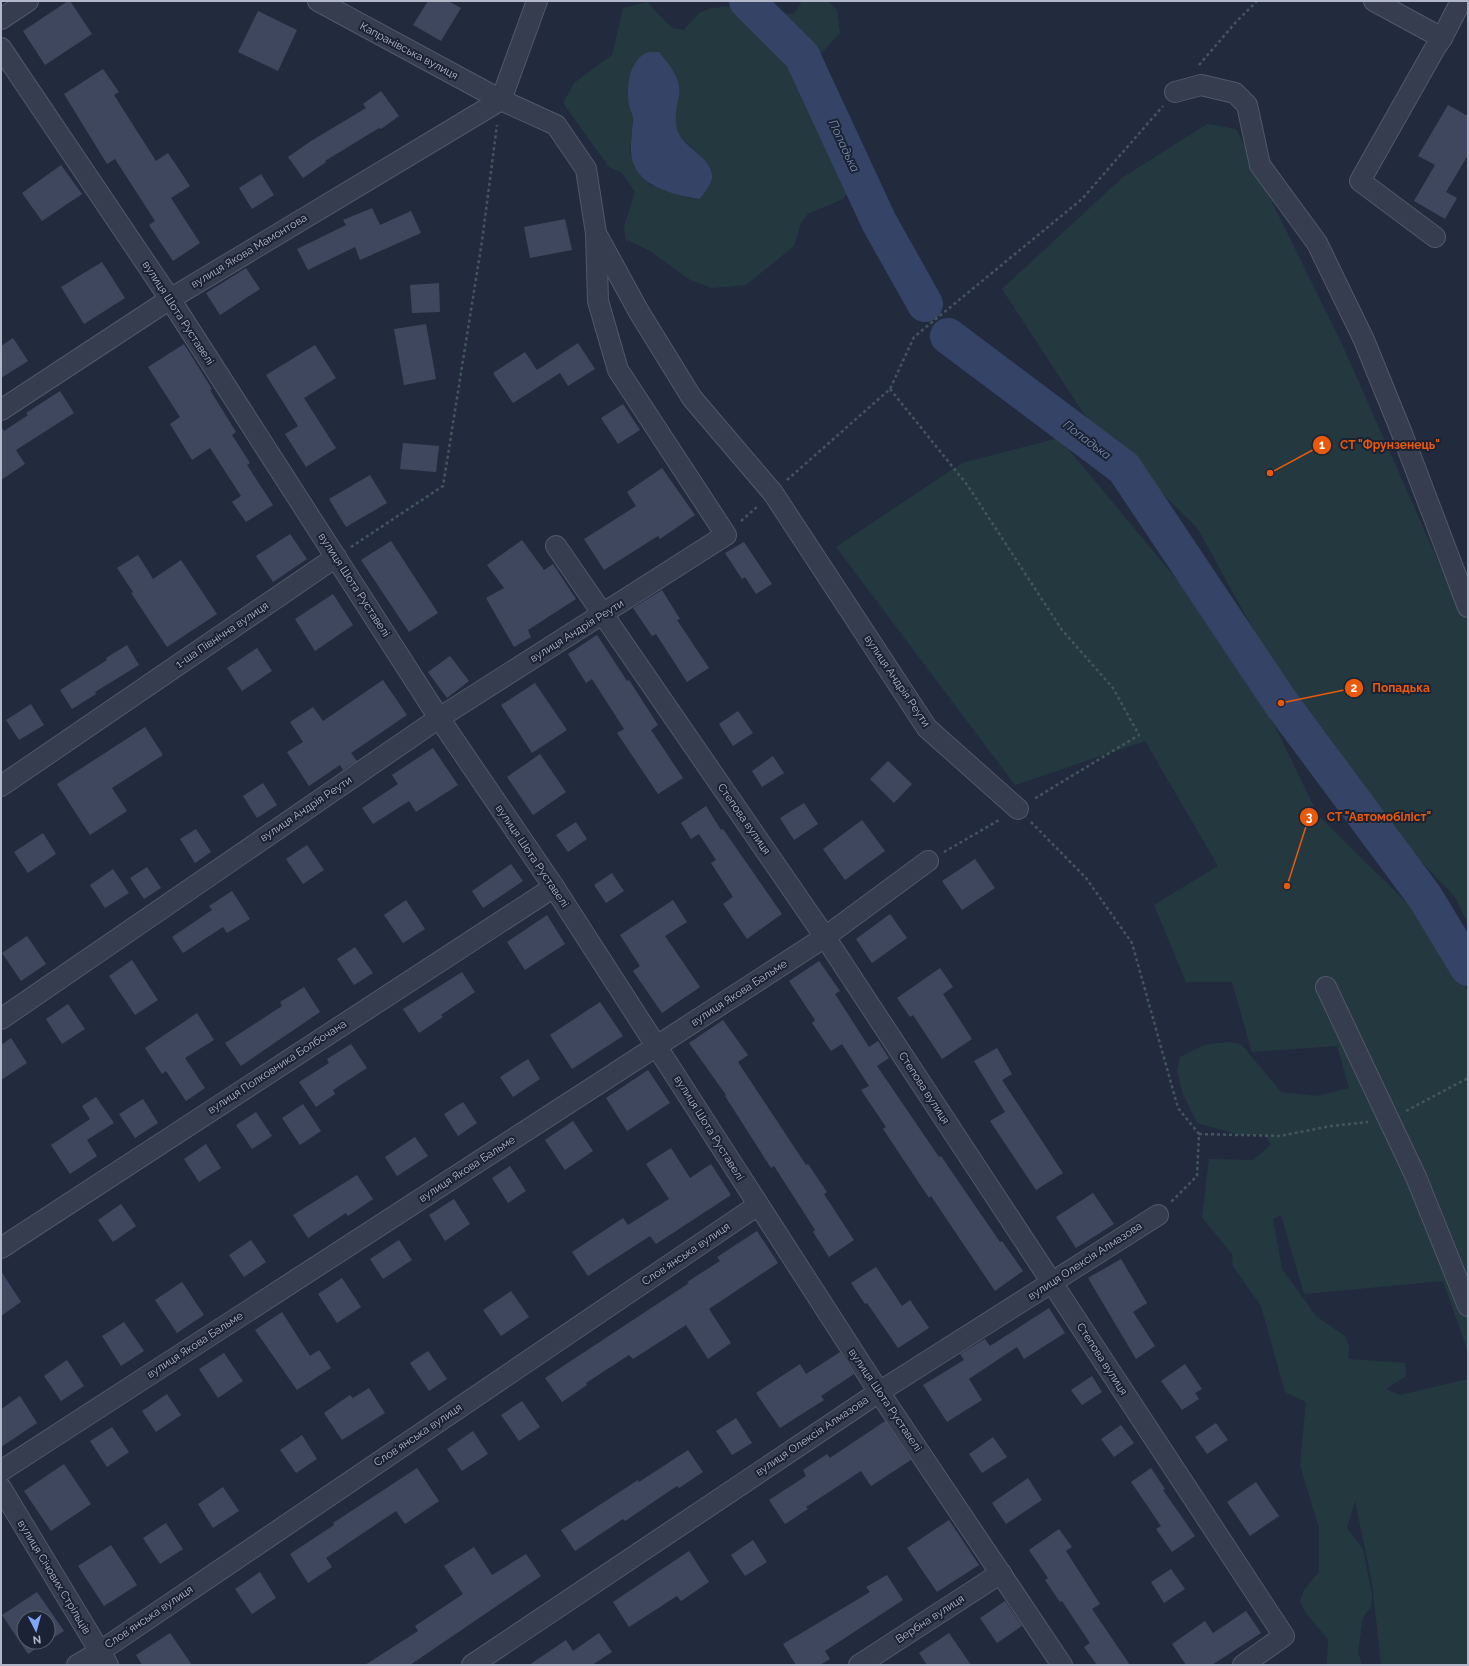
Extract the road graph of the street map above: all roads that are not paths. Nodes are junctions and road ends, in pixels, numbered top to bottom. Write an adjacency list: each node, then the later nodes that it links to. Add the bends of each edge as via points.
1 (28, 1): 6 (street)
2 (318, 1): 10 (street, Капранівська вулиця)
3 (537, 1): 10 (street)
4 (1374, 1): 7 (street)
5 (1461, 1): 7 (street)
6 (1, 19)
7 (1442, 38): 12 (street, via 1360,181)
8 (1, 48): 13 (street, вулиця Шота Руставелі)
9 (1175, 92): 17 (street, via 1201,86 1235,93 1247,105 1260,165 1317,243 1364,340)
10 (501, 100): 11 (street, via 556,125 586,169); 13 (street, вулиця Якова Мамонтова)
11 (596, 233): 18 (street, вулиця Андрія Реути, via 598,301 618,370 726,535); 21 (street, вулиця Андрія Реути, via 639,312 692,398 773,493 927,728)
12 (1435, 237)
13 (170, 299): 14 (street, вулиця Якова Мамонтова); 16 (street, вулиця Шота Руставелі)
14 (1, 410)
15 (556, 546): 18 (street, Степова вулиця)
16 (336, 557): 19 (street, вулиця Шота Руставелі); 20 (street, 1-ша Північна вулиця)
17 (1468, 607)
18 (603, 615): 19 (street, вулиця Андрія Реути); 24 (street, Степова вулиця)
19 (439, 718): 23 (street, вулиця Шота Руставелі); 26 (street, вулиця Андрія Реути)
20 (1, 786)
21 (1018, 809)
22 (928, 861): 24 (street, вулиця Якова Бальме)
23 (554, 887): 27 (street, вулиця Шота Руставелі); 30 (street, вулиця Полковника Болбочана)
24 (825, 938): 27 (street, вулиця Якова Бальме); 31 (street, Степова вулиця)
25 (1326, 987): 32 (street, via 1416,1177)
26 (1, 1019)
27 (658, 1046): 28 (street, вулиця Шота Руставелі); 34 (street, вулиця Якова Бальме)
28 (758, 1205): 33 (street, вулиця Шота Руставелі); 37 (street, Словʼянська вулиця)
29 (1158, 1215): 31 (street, вулиця Олексія Алмазова)
30 (1, 1248)
31 (1052, 1282): 33 (street, вулиця Олексія Алмазова); 42 (street, Степова вулиця, via 1284,1636)
32 (1468, 1306)
33 (879, 1392): 36 (street, вулиця Шота Руставелі); 39 (street, вулиця Олексія Алмазова)
34 (1, 1471)
35 (1, 1488): 37 (street, вулиця Січових Стрільців)
36 (1001, 1573): 40 (street, Вербна вулиця); 41 (street, вулиця Шота Руставелі)
37 (103, 1658): 38 (street, Словʼянська вулиця)
38 (77, 1665)
39 (472, 1665)
40 (860, 1665)
41 (1062, 1665)
42 (1243, 1665)

